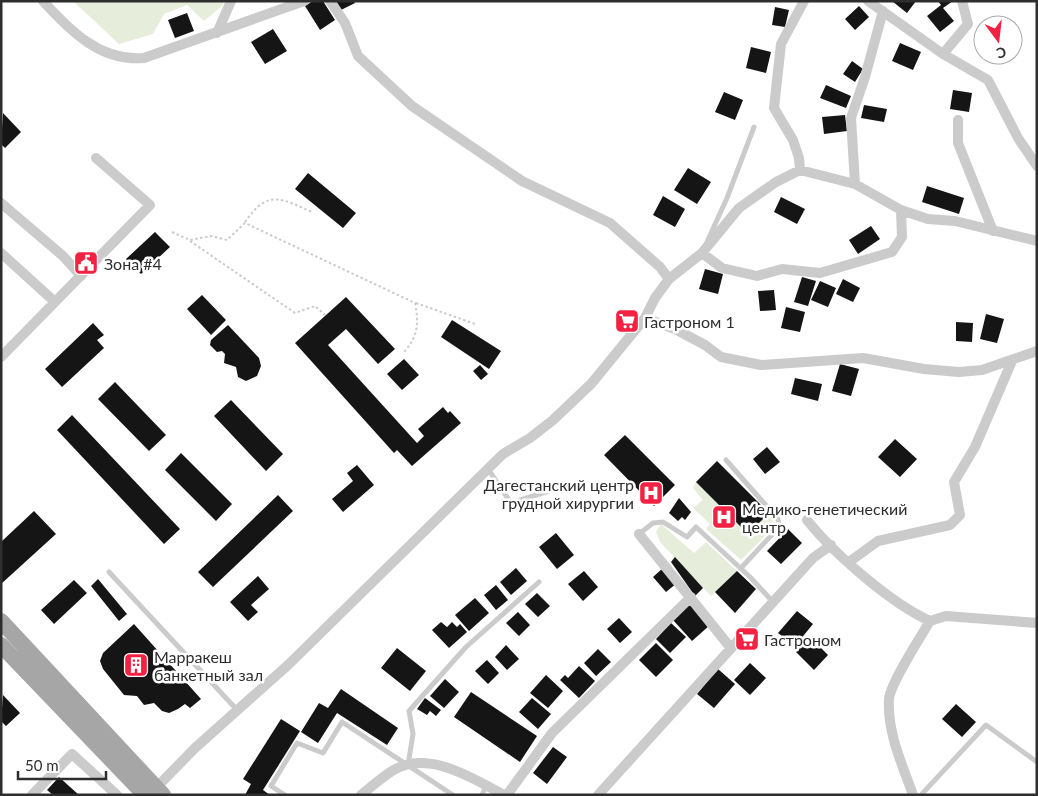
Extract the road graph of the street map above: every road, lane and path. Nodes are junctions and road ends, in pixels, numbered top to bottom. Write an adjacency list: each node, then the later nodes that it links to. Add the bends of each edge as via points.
1 (43, 1): 9 (street, via 84,42 117,57 144,58)
2 (231, 1): 9 (street)
3 (304, 1): 9 (street)
4 (330, 1): 28 (street, via 358,56 412,106 522,181 610,223)
5 (804, 1): 15 (street, via 781,44 774,108 793,140)
6 (868, 1): 8 (street)
7 (962, 1): 10 (street, via 968,24)
8 (883, 11): 10 (street); 16 (street, via 852,118)
9 (216, 33)
10 (943, 54): 14 (street, via 988,80 1018,138)
11 (958, 120): 21 (street, via 958,142)
12 (754, 127): 26 (lane)
13 (96, 158): 27 (street, via 150,206)
14 (1037, 166)
15 (800, 170): 16 (street); 26 (street, via 776,182 739,208)
16 (855, 184): 18 (street)
17 (1, 203): 27 (street, via 63,256)
18 (902, 210): 21 (street, via 928,219 955,221); 26 (street, via 902,237 892,252 820,273 782,269 757,276 722,268)
19 (312, 212): 20 (path, via 280,198 266,201 252,211)
20 (244, 223): 23 (path, via 227,240 211,236); 30 (path)
21 (993, 231): 24 (street)
22 (172, 232): 23 (path)
23 (190, 240): 31 (path, via 295,313 315,306)
24 (1037, 241)
25 (1, 253): 29 (street)
26 (702, 253): 28 (street)
27 (81, 276): 29 (street)
28 (669, 278): 32 (street)
29 (55, 302): 36 (street)
30 (415, 303): 33 (path); 35 (path, via 418,329 413,343)
31 (325, 315)
32 (645, 318): 37 (street, via 675,329 721,357 761,365 863,358 959,372 982,370); 39 (street, via 572,403 530,438 503,454)
33 (475, 324)
34 (1037, 351): 37 (street)
35 (404, 352)
36 (1, 357)
37 (1012, 360): 44 (street, via 975,447 954,482 960,515 950,524 878,541)
38 (726, 460): 45 (lane, via 778,519 779,527)
39 (488, 469): 40 (lane, via 511,503); 55 (street)
40 (571, 484)
41 (807, 520): 43 (street)
42 (639, 534): 45 (lane, via 654,523 663,522 687,537 696,527); 48 (street)
43 (831, 545): 44 (street); 49 (street, via 813,558)
44 (849, 562): 51 (street, via 910,612)
45 (741, 568): 49 (lane)
46 (109, 572): 55 (lane)
47 (539, 582): 57 (lane, via 466,647 409,711 413,734)
48 (691, 597): 54 (street); 65 (street, via 552,733)
49 (773, 602): 54 (street)
50 (1, 621): 59 (main road)
51 (930, 622): 52 (street, via 946,616); 67 (street, via 888,697 893,739)
52 (1037, 623)
53 (2, 647): 59 (main road)
54 (730, 647): 66 (street)
55 (238, 711): 59 (street, via 195,748)
56 (1037, 762): 68 (lane, via 986,725)
57 (408, 765): 58 (street, via 436,762); 62 (lane, via 342,722 323,753 297,743 271,786); 63 (street, via 393,770); 64 (lane)
58 (484, 790): 65 (street)
59 (153, 793)
60 (32, 795): 61 (street, via 72,754)
61 (116, 795)
62 (285, 795)
63 (361, 795)
64 (453, 795)
65 (506, 795)
66 (598, 795)
67 (913, 795)
68 (921, 795)

